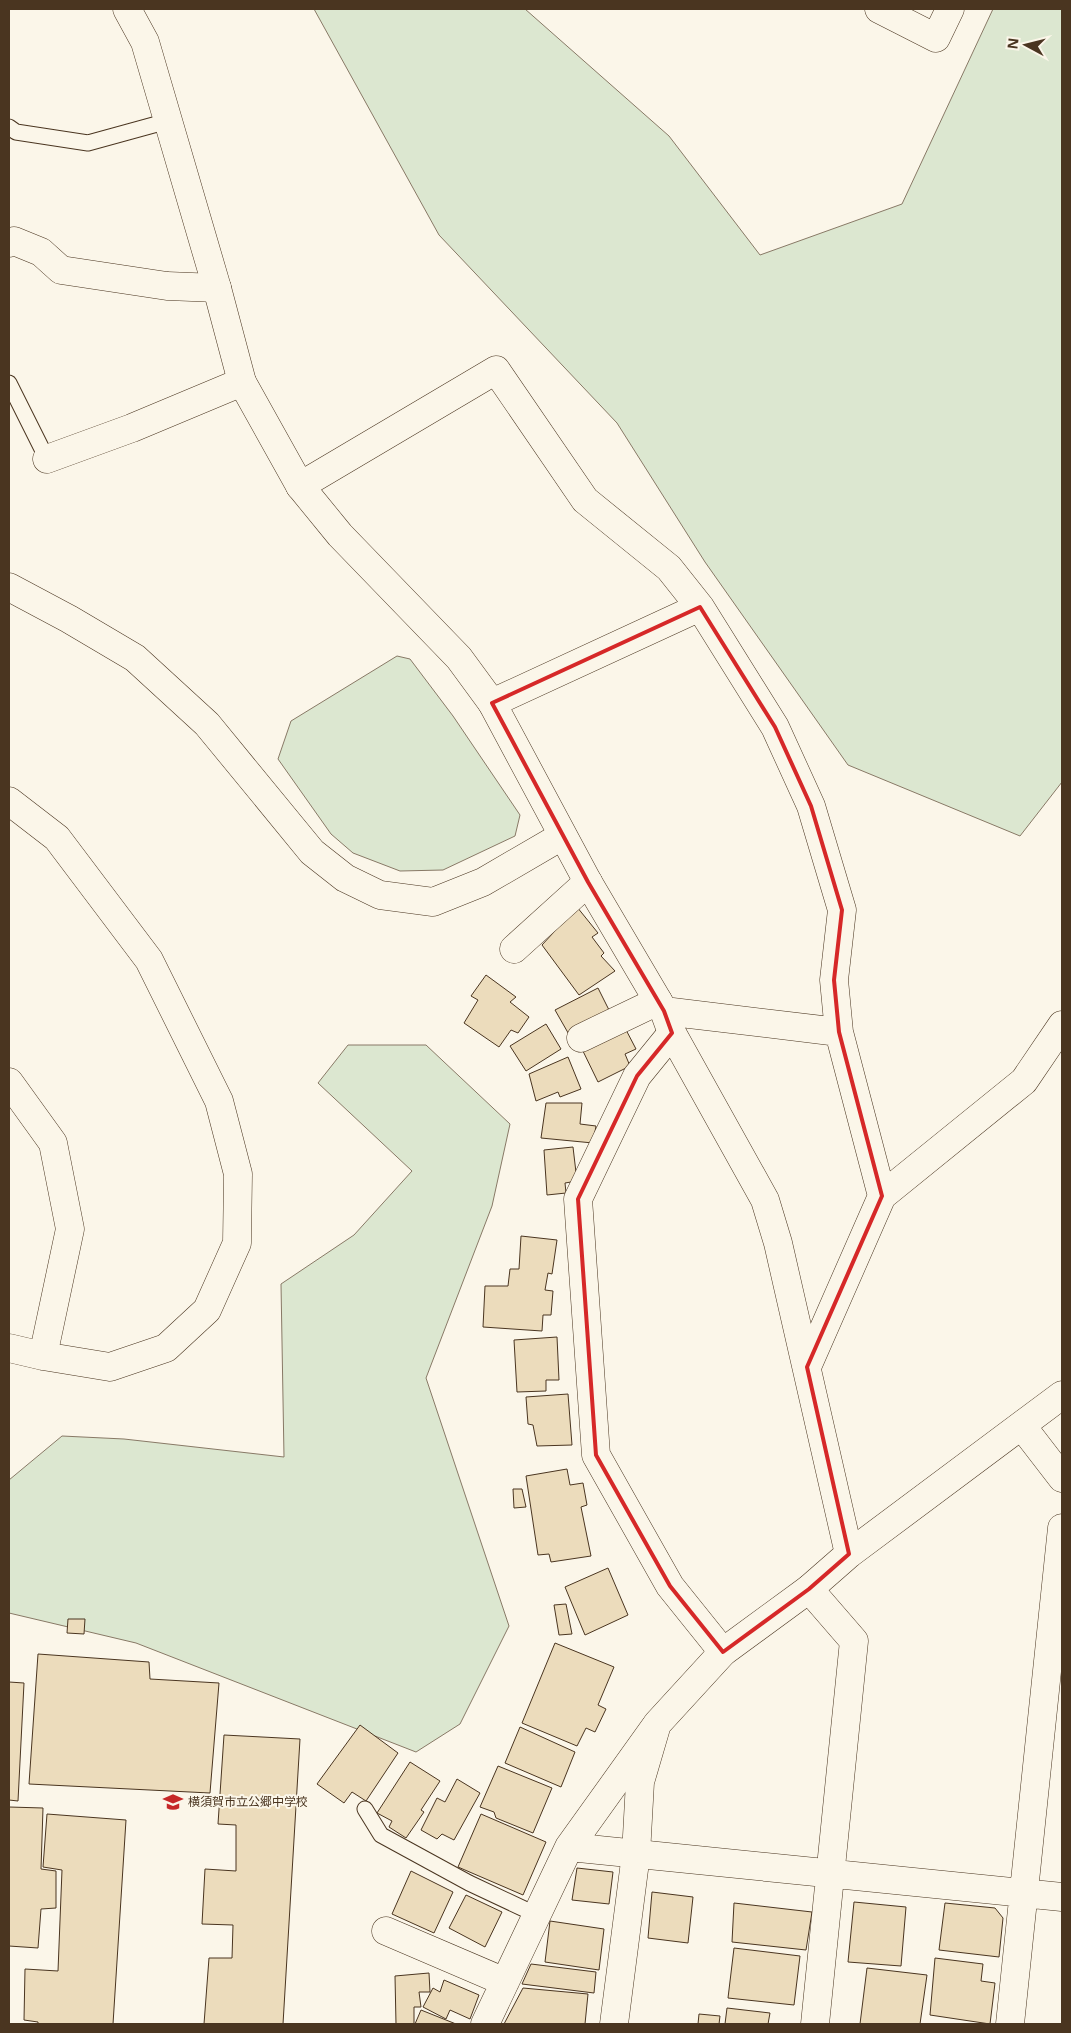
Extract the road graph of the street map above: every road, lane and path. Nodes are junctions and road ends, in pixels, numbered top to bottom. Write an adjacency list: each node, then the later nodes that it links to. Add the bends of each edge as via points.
1 (127, 9): 4 (street, via 144,42)
2 (879, 9): 3 (street, via 936,38)
3 (950, 9)
4 (168, 121): 5 (lane, via 88,143 16,132); 7 (street)
5 (9, 127)
6 (9, 243): 7 (street, via 14,241 41,252 61,270 167,286)
7 (217, 288): 8 (street)
8 (242, 382): 10 (street); 11 (street)
9 (9, 383): 10 (lane)
10 (47, 459)
11 (300, 486): 13 (street, via 496,370 585,500 669,568); 14 (street, via 340,535 460,658)
12 (9, 588): 16 (street, via 134,658 206,724 312,852 344,878 380,896 433,902 483,882)
13 (700, 607): 14 (street); 21 (street, via 775,727 811,806 842,910 834,980)
14 (492, 703): 16 (street)
15 (9, 801): 26 (street, via 57,838 149,960 219,1101 238,1174 238,1243 208,1310 166,1348 110,1367)
16 (562, 836): 17 (street)
17 (588, 882): 18 (street); 19 (street)
18 (514, 948)
19 (665, 1015): 21 (street); 22 (street); 27 (street, via 765,1200); 34 (street, via 578,1199 596,1454 670,1586)
20 (1062, 1025): 24 (street, via 1024,1081)
21 (839, 1032): 24 (street)
22 (581, 1038)
23 (9, 1082): 26 (street, via 53,1143 70,1229)
24 (882, 1196): 27 (street)
25 (9, 1348): 26 (street)
26 (43, 1356)
27 (807, 1367): 32 (street)
28 (1062, 1395): 29 (street)
29 (1022, 1426): 30 (street); 32 (street)
30 (1062, 1478)
31 (1062, 1535): 40 (street)
32 (849, 1554): 33 (street)
33 (809, 1589): 34 (street); 39 (street, via 854,1641)
34 (724, 1652): 35 (street)
35 (657, 1724): 37 (street); 38 (street, via 640,1782)
36 (365, 1809): 42 (lane, via 381,1835 469,1884)
37 (569, 1847): 38 (street); 42 (street)
38 (636, 1854): 39 (street); 46 (street)
39 (830, 1874): 40 (street); 47 (street)
40 (1023, 1893): 41 (street); 48 (street)
41 (1062, 1897)
42 (536, 1915): 44 (street)
43 (386, 1931): 44 (street)
44 (505, 1982): 45 (street)
45 (485, 2024)
46 (614, 2024)
47 (815, 2024)
48 (1010, 2024)

